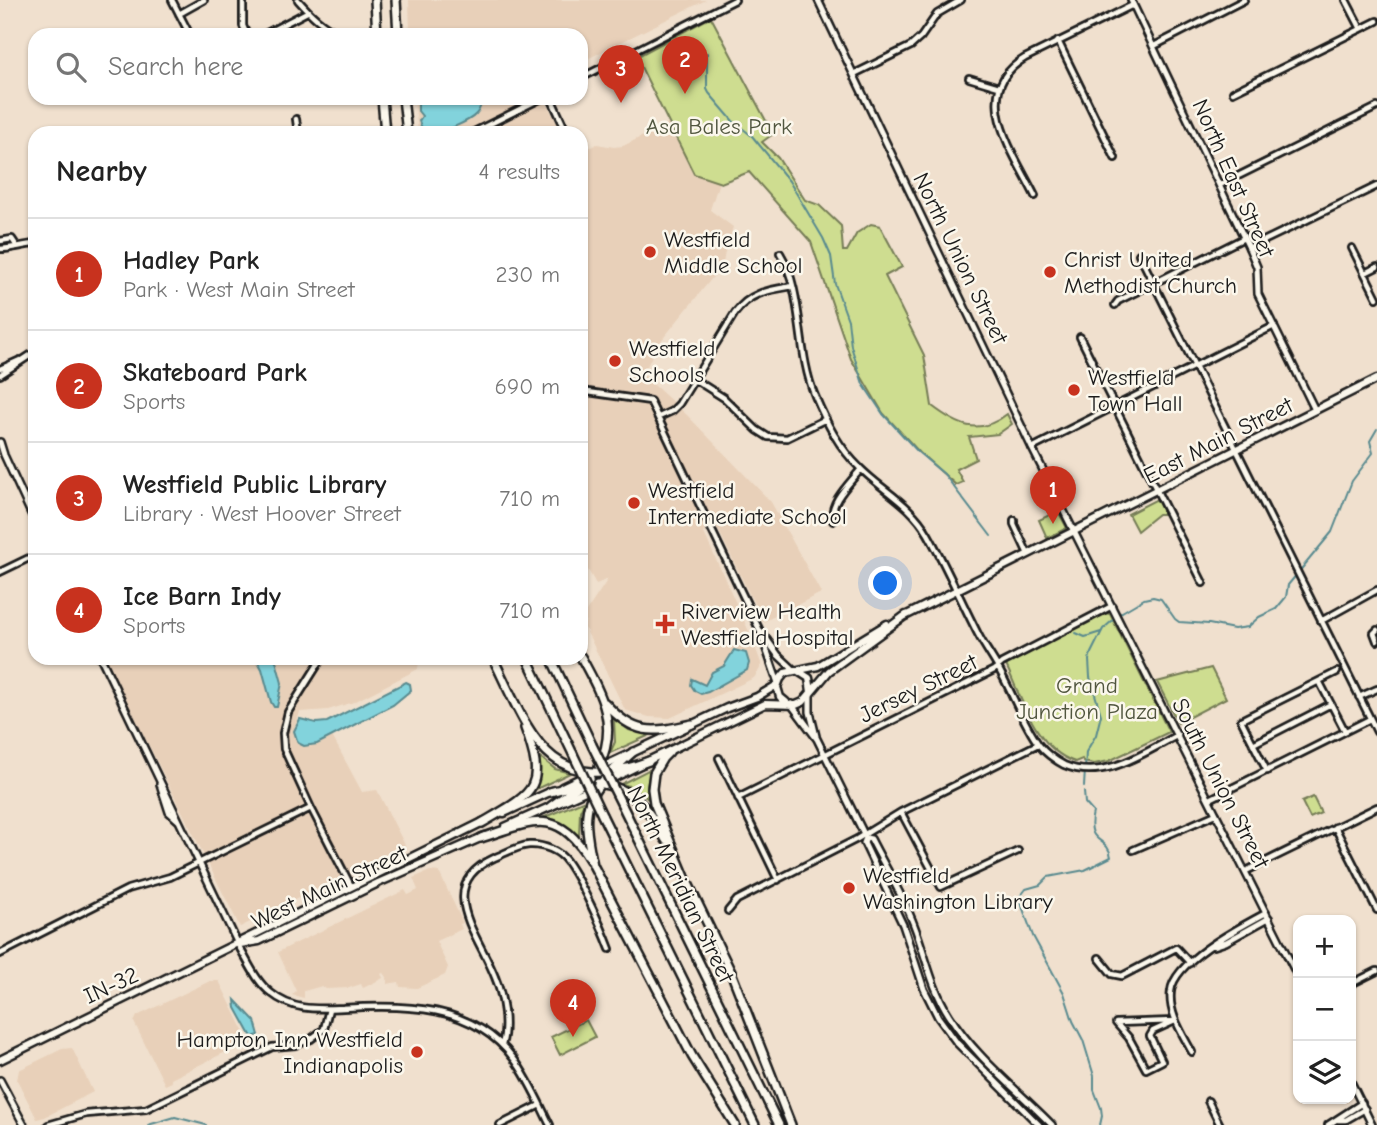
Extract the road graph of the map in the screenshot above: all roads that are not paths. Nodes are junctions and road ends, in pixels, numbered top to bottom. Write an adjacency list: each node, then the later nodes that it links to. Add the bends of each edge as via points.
1 (172, 0): 14 (street)
2 (204, 0): 14 (street)
3 (243, 0): 17 (street)
4 (298, 0): 13 (street)
5 (375, 0): 20 (highway)
6 (396, 0): 21 (highway)
7 (735, 0): 25 (street)
8 (818, 0): 26 (street, North Union Street)
9 (961, 0): 26 (street, via 937,14 911,46)
10 (1244, 0): 24 (street)
11 (1346, 0): 22 (street)
12 (1132, 2): 23 (street); 24 (street, North East Street)
13 (307, 12): 18 (street); 19 (street)
14 (179, 14): 16 (street)
15 (1377, 21): 22 (street)
16 (186, 28)
17 (244, 28)
18 (276, 28)
19 (329, 28)
20 (377, 28)
21 (398, 28)
22 (1361, 29): 29 (street)
23 (1058, 41): 28 (street, via 1013,66); 41 (street)
24 (1154, 46): 42 (street, North East Street)
25 (588, 74)
26 (854, 74): 75 (street, North Union Street)
27 (970, 78): 28 (street)
28 (999, 87): 44 (street, via 999,121)
29 (1233, 92)
30 (383, 105): 37 (highway)
31 (404, 105): 38 (highway)
32 (528, 105): 39 (street)
33 (554, 105): 40 (street)
34 (1377, 107): 42 (street)
35 (296, 119): 36 (street)
36 (297, 126)
37 (384, 126)
38 (406, 126)
39 (486, 126)
40 (564, 126)
41 (1115, 158)
42 (1220, 186): 45 (street, North East Street)
43 (1377, 186): 49 (street)
44 (1035, 196)
45 (1244, 238): 49 (street, North East Street); 56 (street)
46 (0, 241): 48 (street, via 12,239)
47 (28, 244): 48 (street)
48 (16, 245): 51 (street)
49 (1249, 248): 60 (street, North East Street, via 1257,267 1258,294)
50 (1352, 248): 55 (street)
51 (0, 249)
52 (780, 253): 57 (street)
53 (1139, 254): 56 (street)
54 (1377, 267): 55 (street)
55 (1365, 273): 58 (street)
56 (1153, 284): 59 (street); 64 (street)
57 (793, 286): 67 (street, via 746,300); 73 (street, via 803,360)
58 (1377, 298)
59 (1115, 305)
60 (1274, 326): 64 (street); 71 (street, North East Street)
61 (1080, 337): 70 (street)
62 (28, 356): 63 (street)
63 (21, 360): 65 (street); 66 (street)
64 (1194, 368): 70 (street); 76 (street)
65 (0, 369)
66 (0, 375)
67 (694, 379): 72 (street, via 675,408); 73 (street, via 724,398 768,437 787,438)
68 (1377, 379): 71 (main road, East Main Street)
69 (588, 392): 72 (street, via 650,401)
70 (1115, 406): 75 (street); 79 (street)
71 (1315, 410): 76 (main road, East Main Street)
72 (659, 417): 94 (street)
73 (826, 419): 78 (street)
74 (0, 442): 77 (street)
75 (1032, 447): 83 (street, North Union Street)
76 (1236, 450): 79 (main road, East Main Street); 92 (street)
77 (2, 454): 80 (street)
78 (861, 470): 82 (street, via 834,507); 88 (street, via 915,516)
79 (1157, 490): 83 (main road, East Main Street); 87 (street)
80 (28, 508)
81 (1014, 520): 84 (street)
82 (833, 522)
83 (1074, 531): 84 (main road); 90 (street, South Union Street)
84 (1028, 554): 88 (main road)
85 (28, 558): 86 (street)
86 (0, 572)
87 (1203, 583)
88 (956, 590): 91 (main road); 102 (street)
89 (1377, 590): 92 (street)
90 (1113, 608): 102 (street, Jersey Street); 118 (street, South Union Street)
91 (906, 615): 103 (main road, via 818,666); 108 (main road, via 829,671)
92 (1321, 621): 109 (street)
93 (1377, 630): 95 (street)
94 (760, 631): 103 (street); 106 (street)
95 (1377, 641)
96 (104, 665): 147 (street)
97 (318, 665): 137 (street, via 288,712 283,733 288,761)
98 (496, 665): 113 (highway)
99 (530, 665): 178 (highway, North Meridian Street, bridge)
100 (554, 665): 179 (highway, North Meridian Street, bridge)
101 (585, 665): 110 (highway)
102 (998, 666): 120 (street); 124 (street, Jersey Street)
103 (796, 671): 106 (main road, via 783,675); 108 (main road, via 810,680)
104 (1337, 672): 105 (street)
105 (1319, 681): 112 (street); 121 (street, via 1241,720)
106 (778, 684): 111 (main road, via 780,697); 115 (main road, West Main Street)
107 (1377, 689): 109 (street)
108 (810, 694): 111 (main road, via 801,704); 119 (street)
109 (1359, 697): 114 (street)
110 (603, 701): 115 (highway, via 622,721 639,729 656,732); 128 (highway, via 608,741)
111 (789, 704): 119 (street); 123 (main road, West Main Street, via 765,704)
112 (1331, 704): 116 (street); 121 (street)
113 (519, 710): 128 (highway, via 546,753 571,769); 140 (highway, via 536,756 535,780 519,802)
114 (1370, 719): 116 (street); 117 (street)
115 (692, 724): 122 (main road, West Main Street)
116 (1345, 731): 127 (street)
117 (1377, 732)
118 (1178, 735): 120 (street, via 1116,766 1093,771 1071,768); 134 (street, South Union Street)
119 (817, 739): 124 (street)
120 (1038, 744): 138 (street)
121 (1253, 744): 127 (street)
122 (633, 752): 128 (main road, West Main Street); 129 (highway)
123 (670, 752): 126 (main road, West Main Street); 146 (highway, via 656,769 652,789)
124 (825, 754): 133 (street, Jersey Street); 142 (street)
125 (719, 758): 133 (street)
126 (649, 761): 129 (highway); 131 (main road, West Main Street)
127 (1267, 771): 134 (street)
128 (594, 772): 129 (highway); 130 (highway); 132 (main road, West Main Street)
129 (608, 773): 131 (highway)
130 (586, 783): 131 (highway); 132 (highway); 135 (highway)
131 (599, 784): 135 (main road, West Main Street); 146 (highway, via 618,787 640,801); 148 (highway, via 585,824)
132 (550, 792): 140 (main road, West Main Street)
133 (738, 798): 150 (street)
134 (1210, 799): 139 (street, South Union Street)
135 (551, 806): 143 (main road, West Main Street)
136 (1377, 807): 141 (street)
137 (310, 808): 147 (street); 151 (street)
138 (901, 812): 142 (street); 145 (street, via 941,887)
139 (1217, 814): 144 (street); 149 (street, South Union Street)
140 (482, 823): 151 (main road, West Main Street)
141 (1335, 827): 149 (street); 152 (street)
142 (865, 836): 150 (street); 181 (street, via 938,1017 957,1043); 182 (street, via 871,839 906,907 948,1015)
143 (481, 838): 148 (highway, via 521,824 545,822 575,838); 155 (main road, West Main Street, via 259,941)
144 (1133, 850)
145 (1018, 851)
146 (676, 855): 180 (highway, via 732,972)
147 (199, 863): 155 (street); 157 (street, via 170,877 136,885)
148 (593, 865): 177 (highway, via 692,1056)
149 (1246, 871): 154 (street, South Union Street)
150 (778, 880): 153 (street, via 737,900)
151 (351, 886): 155 (main road, West Main Street)
152 (1377, 910)
153 (728, 911)
154 (1268, 915): 159 (street); 160 (street, South Union Street)
155 (238, 944): 163 (street, via 272,994 295,1007); 167 (main road, IN-32)
156 (610, 949): 165 (street, via 560,854 528,845 473,872 464,889 464,911 500,990)
157 (0, 954)
158 (1099, 958): 159 (street, via 1112,974 1122,976 1176,948)
159 (1190, 962): 164 (street, via 1171,990)
160 (1293, 967)
161 (1377, 971): 162 (street)
162 (1356, 982)
163 (330, 1009): 165 (street, via 414,1006 439,1010 469,1022); 174 (street, via 324,1029 311,1039 272,1047 146,1109 86,1114)
164 (1175, 1021): 164 (street, via 1153,1031 1150,1036 1162,1061 1146,1069 1116,1023); 166 (street)
165 (502, 1045): 171 (street, via 521,1068)
166 (1192, 1052)
167 (0, 1060)
168 (0, 1080): 173 (street)
169 (1356, 1092): 172 (street)
170 (1208, 1101): 183 (street)
171 (540, 1105): 175 (street); 176 (street)
172 (1363, 1106): 184 (street, via 1346,1120); 185 (street)
173 (24, 1125)
174 (48, 1125)
175 (500, 1125)
176 (550, 1125)
177 (735, 1125)
178 (755, 1125)
179 (779, 1125)
180 (791, 1125)
181 (1039, 1125)
182 (1052, 1125)
183 (1220, 1125)
184 (1328, 1125)
185 (1372, 1125)

